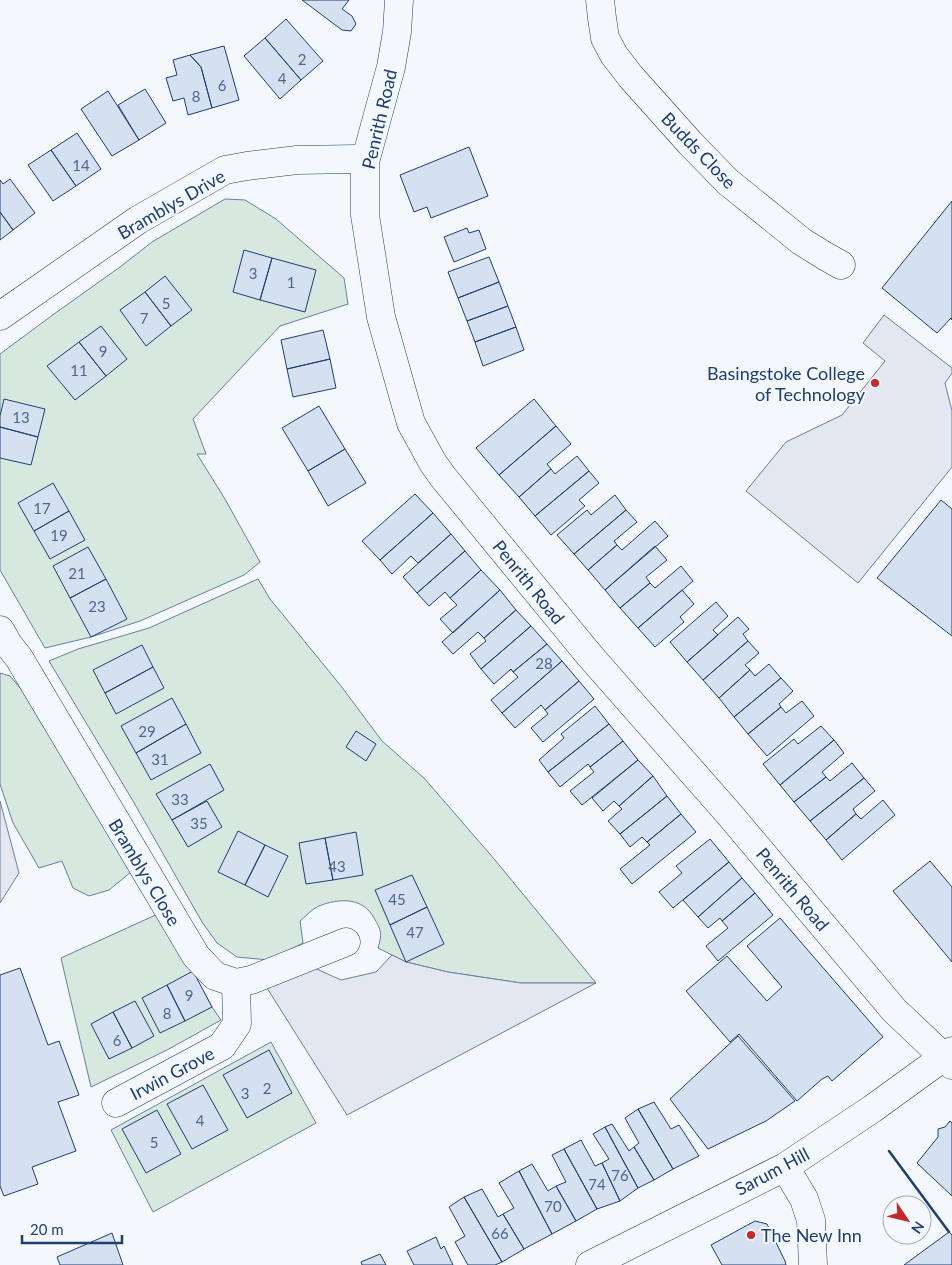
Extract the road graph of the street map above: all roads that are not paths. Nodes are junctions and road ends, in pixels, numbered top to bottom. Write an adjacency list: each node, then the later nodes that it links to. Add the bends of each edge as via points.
1 (399, 0): 3 (street, Penrith Road, via 391,67)
2 (600, 0): 4 (street, Budds Close, via 605,38 614,55 690,143 728,182 801,241)
3 (366, 162): 5 (street, Bramblys Drive, via 355,159 297,160 226,170 138,220); 9 (street, Penrith Road, via 365,215 381,316 410,423 433,463 590,656 730,815 894,1010)
4 (842, 265)
5 (0, 316)
6 (3, 641): 8 (street, Bramblys Close, via 19,658 196,956 215,976)
7 (346, 942): 8 (street)
8 (236, 983): 10 (street, Irwin Grove, via 236,1024 222,1046)
9 (949, 1058): 11 (street, Sarum Hill)
10 (116, 1103)
11 (785, 1167): 12 (street, Sarum Hill); 13 (street, via 804,1199 810,1220)
12 (590, 1265)
13 (813, 1265)

